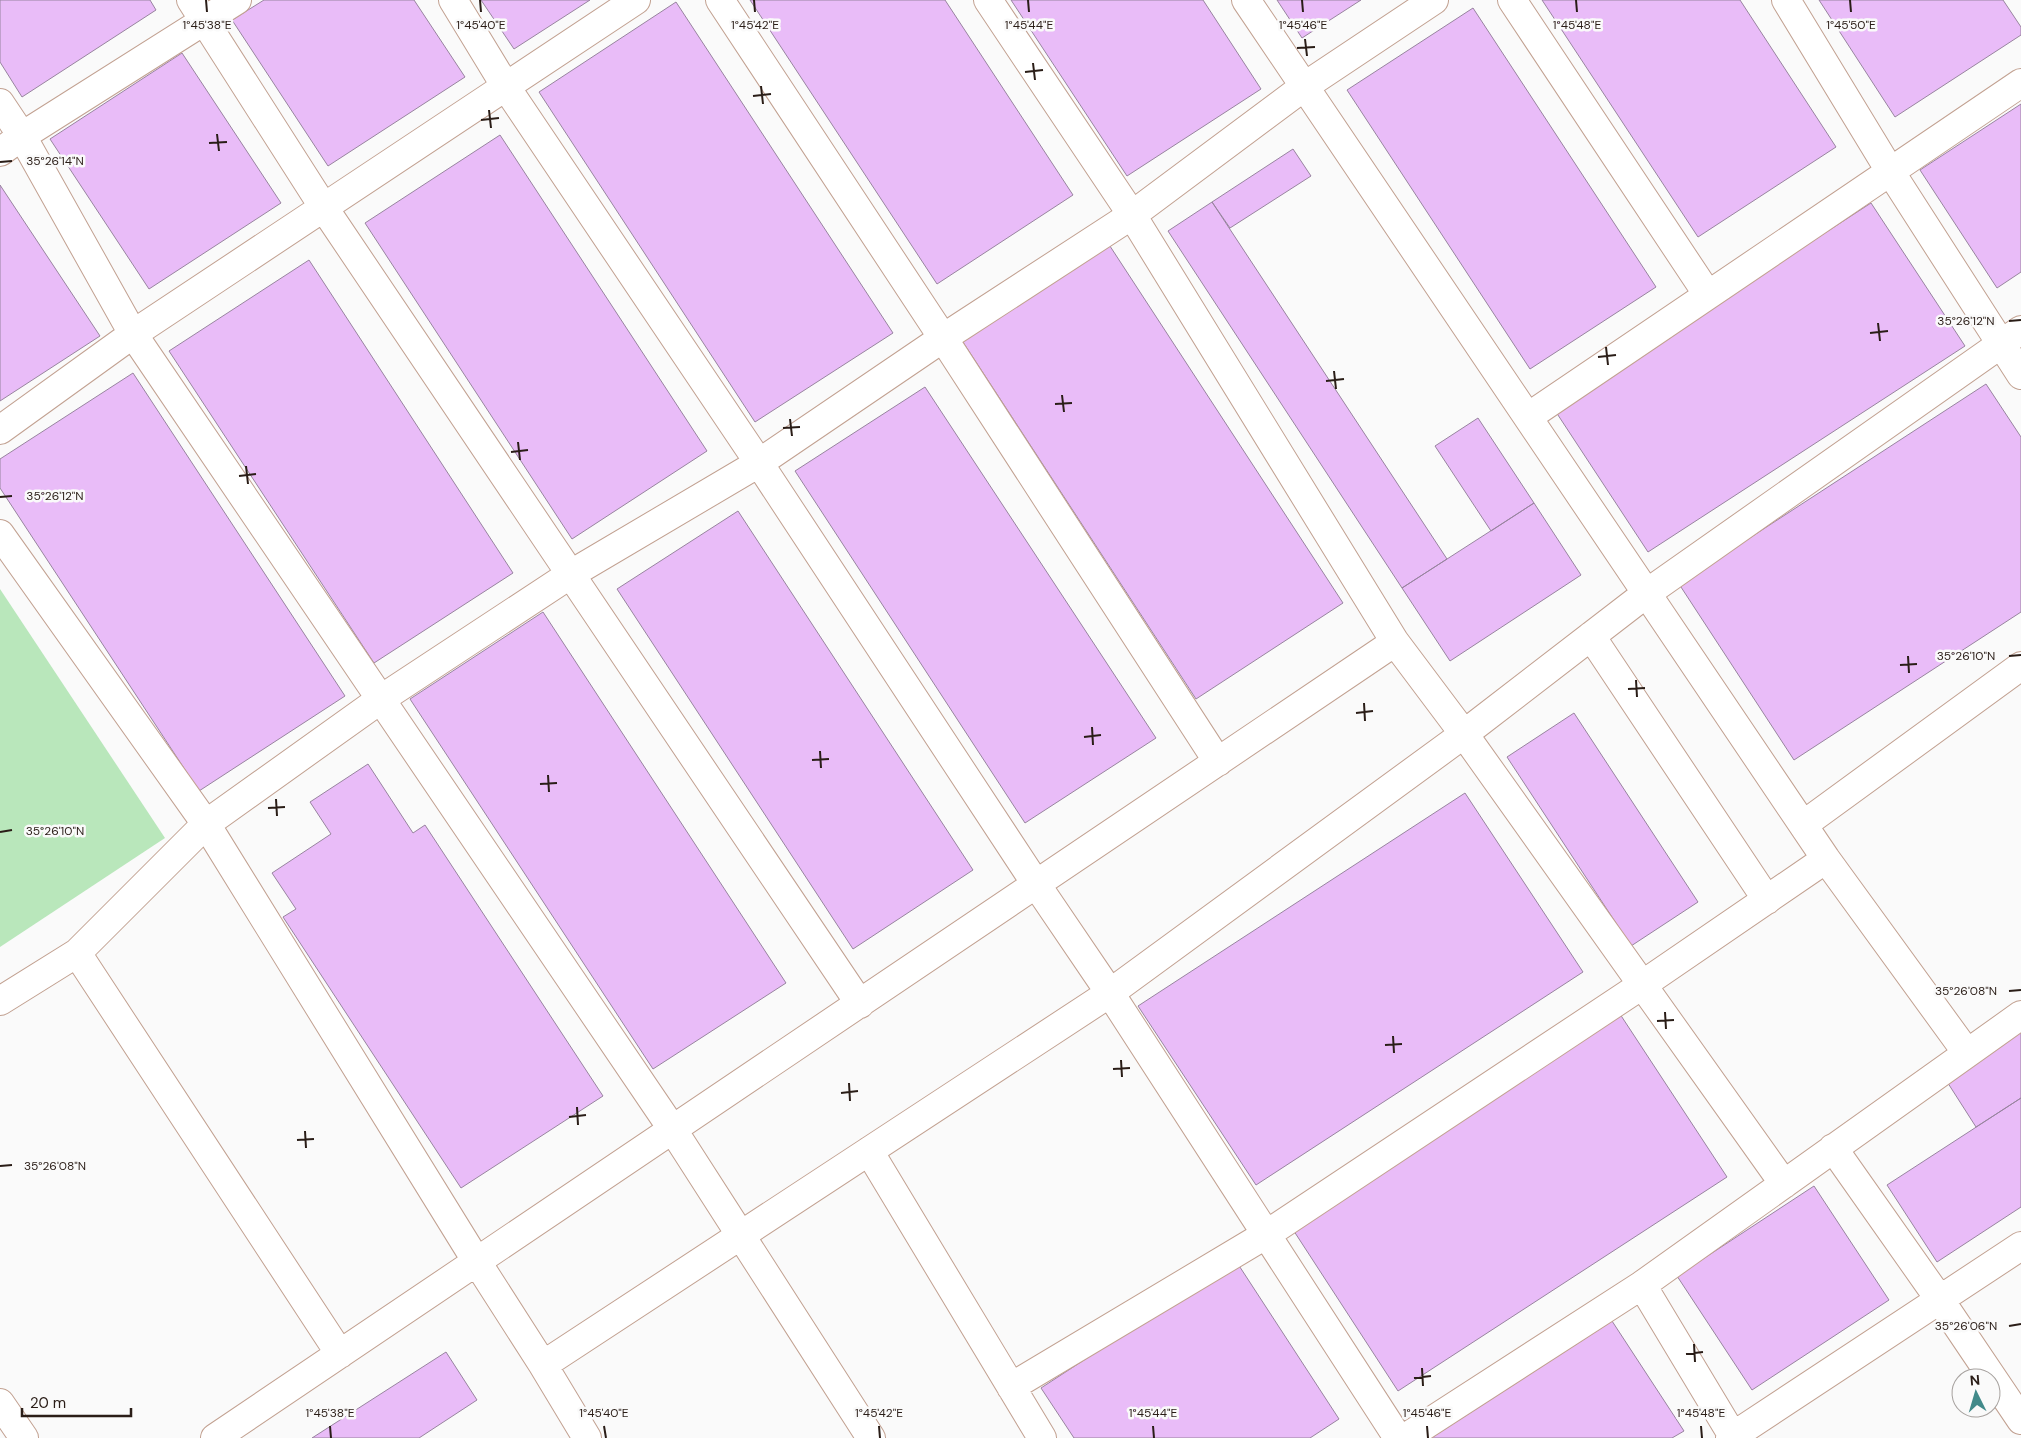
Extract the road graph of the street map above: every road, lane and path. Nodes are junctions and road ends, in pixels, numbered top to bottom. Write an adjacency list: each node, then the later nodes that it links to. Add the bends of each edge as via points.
1 (236, 0): 10 (street)
2 (453, 0): 13 (street)
3 (636, 0): 13 (street)
4 (720, 0): 22 (street)
5 (988, 0): 19 (street)
6 (1246, 0): 12 (street)
7 (1434, 0): 12 (street)
8 (1512, 0): 20 (street)
9 (1786, 0): 17 (street)
10 (197, 10): 15 (street); 18 (street)
11 (2021, 83): 17 (street)
12 (1305, 86): 19 (street); 25 (street)
13 (506, 87): 18 (street); 27 (street)
14 (0, 103): 15 (street)
15 (22, 136): 16 (street); 21 (street)
16 (0, 152)
17 (1890, 171): 20 (street); 23 (street)
18 (324, 208): 21 (street); 29 (street)
19 (1132, 215): 22 (street); 32 (street)
20 (1708, 295): 25 (street)
21 (132, 334): 26 (street); 34 (street)
22 (943, 338): 27 (street); 36 (street)
23 (2011, 338): 24 (street); 30 (street)
24 (2021, 375)
25 (1528, 417): 30 (street)
26 (0, 430)
27 (759, 463): 29 (street); 40 (street)
28 (0, 534): 37 (street)
29 (571, 574): 34 (street); 46 (street)
30 (1647, 593): 31 (street); 38 (street)
31 (1591, 636): 35 (street); 41 (street)
32 (1395, 642): 35 (street); 36 (street)
33 (2021, 666): 38 (street)
34 (381, 699): 37 (street); 49 (street)
35 (1464, 734): 43 (street); 44 (street)
36 (1218, 762): 40 (street)
37 (206, 824): 42 (street); 56 (street)
38 (1803, 824): 39 (street)
39 (1826, 859): 41 (street); 48 (street)
40 (1036, 884): 44 (street); 46 (street)
41 (1767, 900): 43 (street)
42 (77, 953): 45 (street); 59 (street)
43 (1642, 985): 52 (street); 53 (street)
44 (1110, 993): 51 (street); 53 (street)
45 (0, 1000)
46 (860, 1004): 49 (street)
47 (2021, 1015): 48 (street)
48 (1966, 1053): 50 (street)
49 (673, 1130): 54 (street); 56 (street)
50 (1833, 1148): 52 (street); 58 (street)
51 (869, 1151): 54 (street); 61 (street)
52 (1784, 1184): 57 (street)
53 (1266, 1234): 61 (street); 70 (street)
54 (740, 1236): 60 (street); 68 (street)
55 (2021, 1246): 58 (street)
56 (477, 1262): 59 (street); 60 (street)
57 (1642, 1285): 64 (street); 71 (street)
58 (1940, 1300): 63 (street); 64 (street)
59 (340, 1354): 66 (street)
60 (543, 1365): 67 (street)
61 (1012, 1387): 69 (street)
62 (0, 1403): 65 (street)
63 (2021, 1420)
64 (1732, 1437)
65 (24, 1438)
66 (215, 1438)
67 (587, 1438)
68 (871, 1438)
69 (1042, 1438)
70 (1398, 1438)
71 (1404, 1438)

